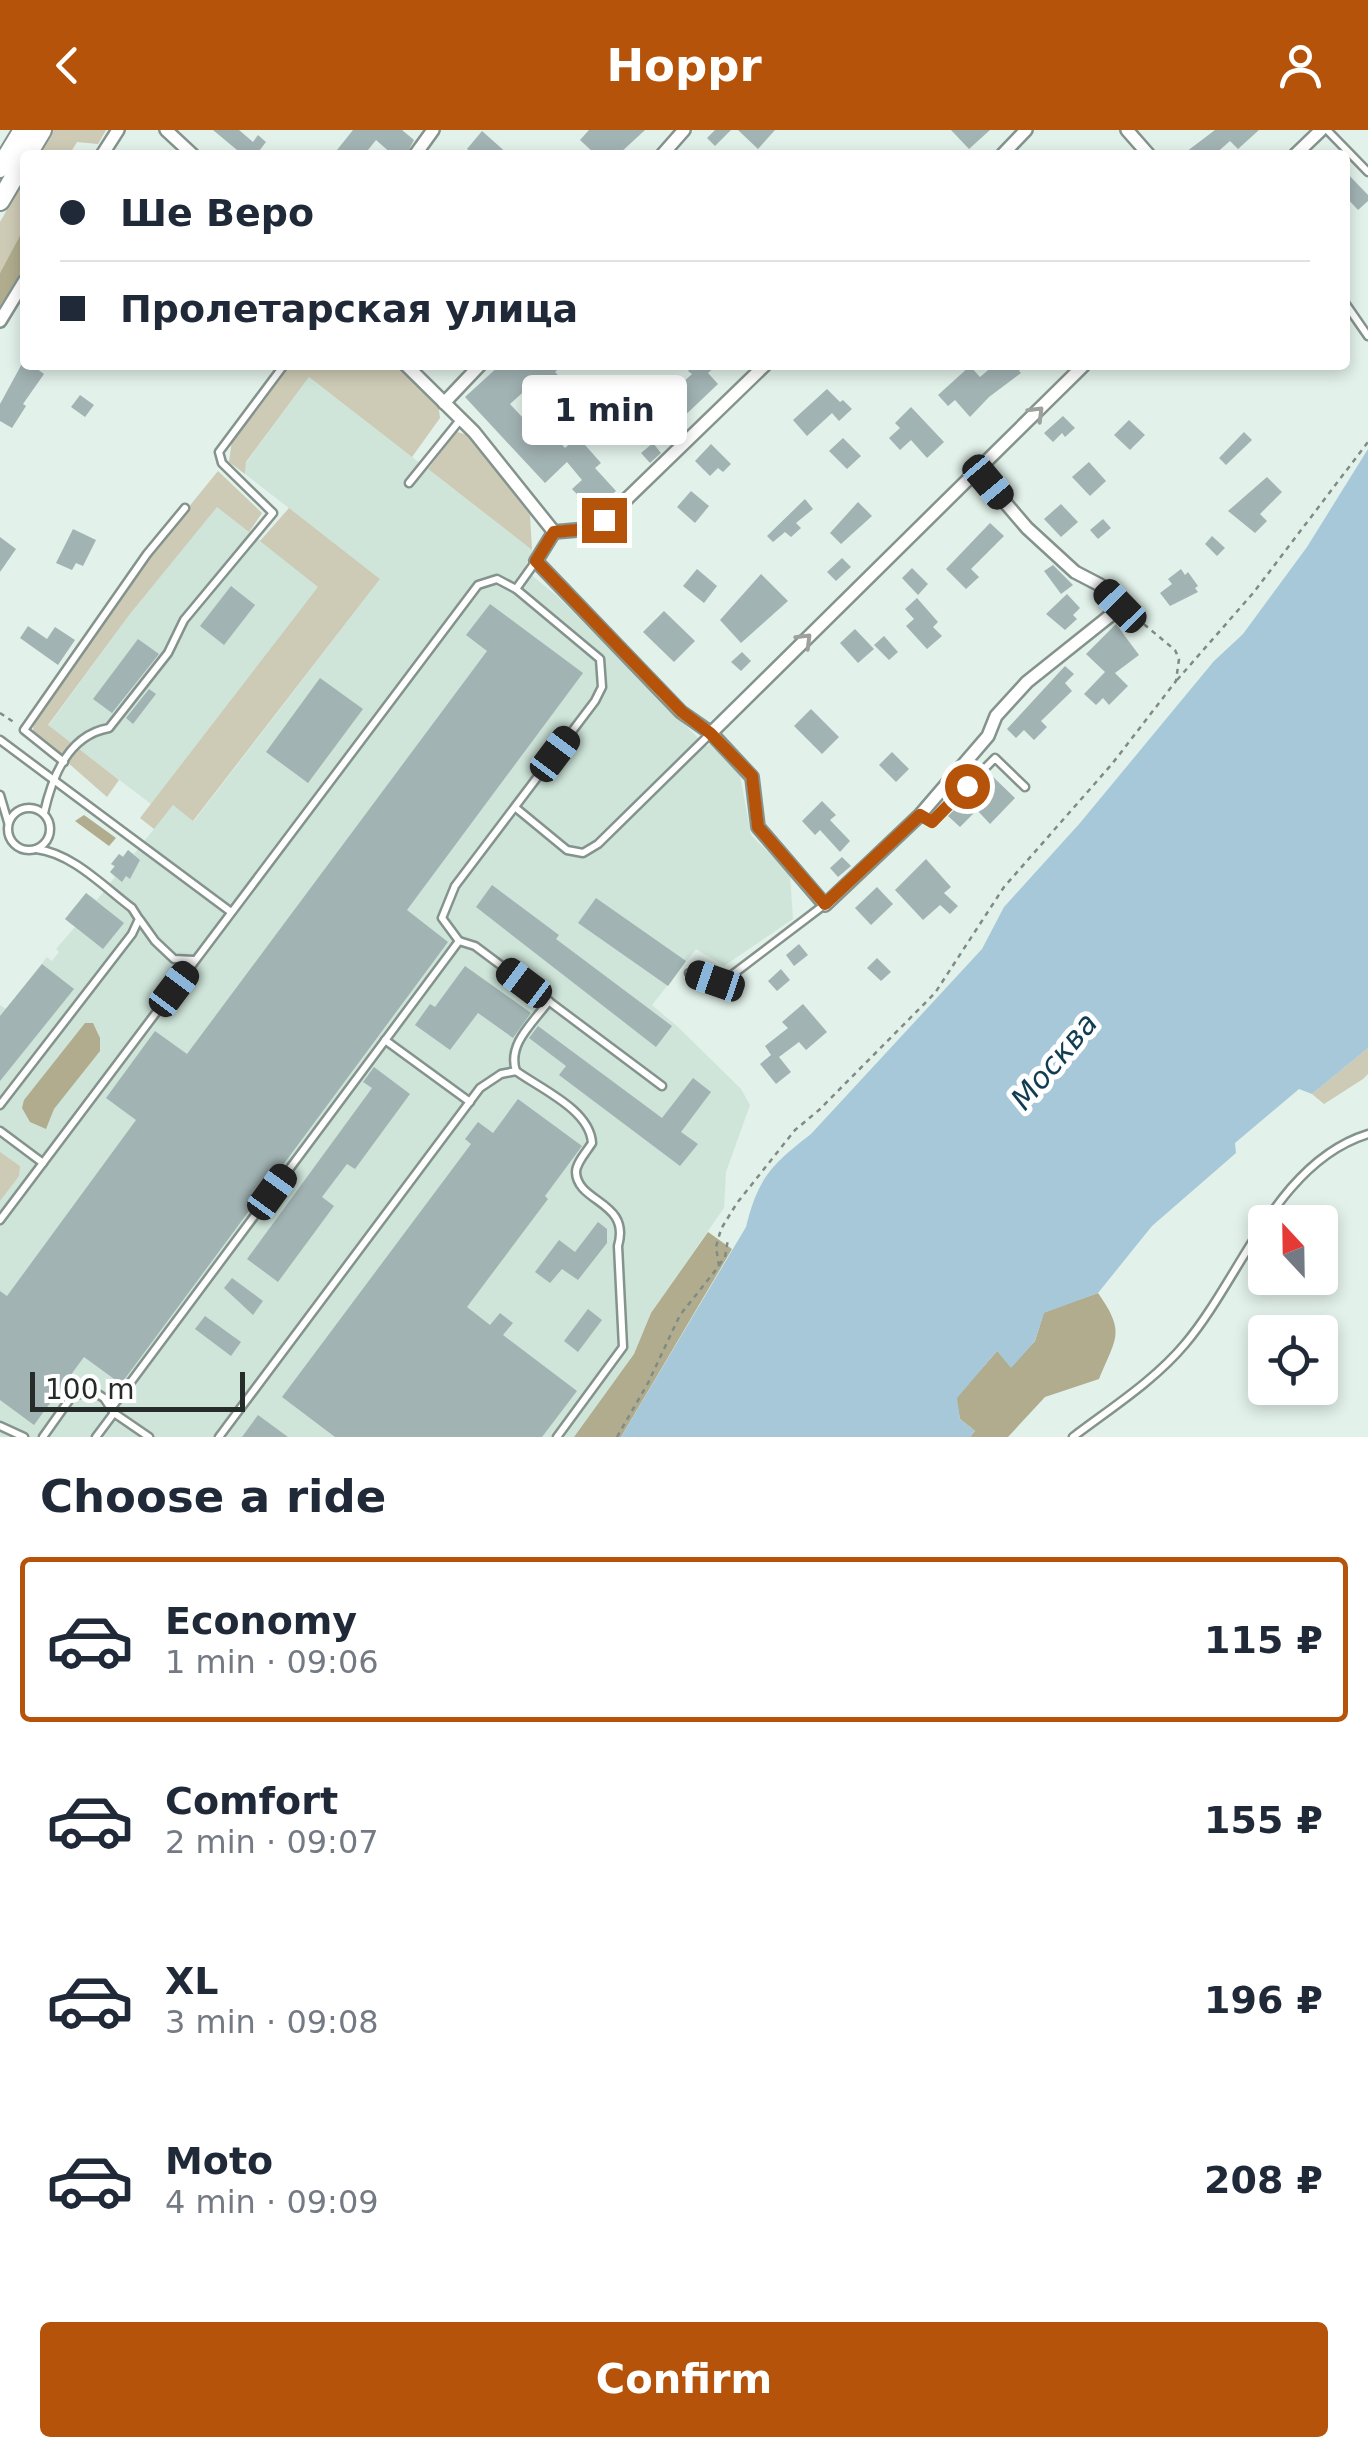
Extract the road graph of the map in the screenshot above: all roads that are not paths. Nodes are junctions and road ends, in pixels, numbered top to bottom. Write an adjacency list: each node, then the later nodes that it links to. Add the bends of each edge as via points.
1 (23, 130): 16 (main road)
2 (166, 130): 8 (street)
3 (434, 130): 9 (street)
4 (684, 130): 10 (street)
5 (1026, 130): 11 (street)
6 (1127, 130): 12 (street)
7 (1324, 130): 13 (street); 14 (lane)
8 (188, 150)
9 (419, 150)
10 (666, 150)
11 (1007, 150)
12 (1145, 150)
13 (1301, 150)
14 (1345, 150)
15 (20, 167): 17 (main road)
16 (0, 168)
17 (0, 201)
18 (20, 288): 20 (street)
19 (1350, 310): 21 (lane)
20 (0, 321)
21 (1368, 336)
22 (280, 370): 37 (lane, via 220,452 222,463 273,513 184,620 168,653 108,728 88,732)
23 (411, 370): 27 (street)
24 (475, 370): 27 (street)
25 (760, 370): 32 (street, via 604,520 588,529)
26 (1079, 370): 29 (street, one-way to 26)
27 (444, 403): 28 (street)
28 (460, 420): 30 (lane); 32 (street)
29 (979, 472): 35 (street, one-way to 29); 43 (street, via 1027,528 1120,606 1028,682)
30 (409, 483)
31 (185, 508): 37 (lane, via 24,730)
32 (554, 532): 33 (street)
33 (536, 561): 34 (lane); 35 (street)
34 (516, 589): 41 (lane, via 592,649 603,673 596,701); 47 (lane, via 496,579 478,585)
35 (710, 733): 41 (lane, via 583,853 567,850); 46 (street, via 752,776 758,827)
36 (0, 740): 38 (lane)
37 (64, 762): 38 (lane)
38 (52, 778): 42 (lane); 47 (lane)
39 (1025, 787): 43 (lane, via 995,758 932,822)
40 (0, 795): 44 (lane)
41 (515, 807): 49 (lane, via 456,886 442,918)
42 (44, 813): 44 (lane, via 21,809); 45 (lane, via 50,832)
43 (920, 815): 46 (street)
44 (8, 822): 45 (lane, via 12,842)
45 (36, 849): 48 (lane, via 68,860)
46 (825, 904): 51 (lane, via 732,976 715,981)
47 (231, 912): 50 (lane)
48 (139, 919): 50 (lane, via 174,959); 57 (lane)
49 (458, 941): 52 (lane, via 475,946); 53 (lane)
50 (196, 960): 60 (lane)
51 (690, 972)
52 (549, 1002): 54 (lane, via 516,1045); 55 (lane)
53 (385, 1040): 56 (lane); 62 (lane)
54 (516, 1072): 56 (lane, via 492,1079); 70 (lane, via 589,1127 592,1144 576,1176 612,1212 621,1234 623,1346)
55 (662, 1086)
56 (470, 1102): 69 (lane)
57 (0, 1104)
58 (0, 1131): 60 (lane)
59 (1368, 1134): 71 (lane, via 1336,1148 1283,1198 1172,1359)
60 (43, 1164): 61 (lane)
61 (0, 1220)
62 (114, 1409): 66 (lane, via 92,1391 72,1396); 67 (lane); 68 (lane)
63 (0, 1426): 64 (lane); 65 (lane)
64 (6, 1437)
65 (24, 1437)
66 (43, 1437)
67 (96, 1437)
68 (149, 1437)
69 (219, 1437)
70 (557, 1437)
71 (1072, 1437)

